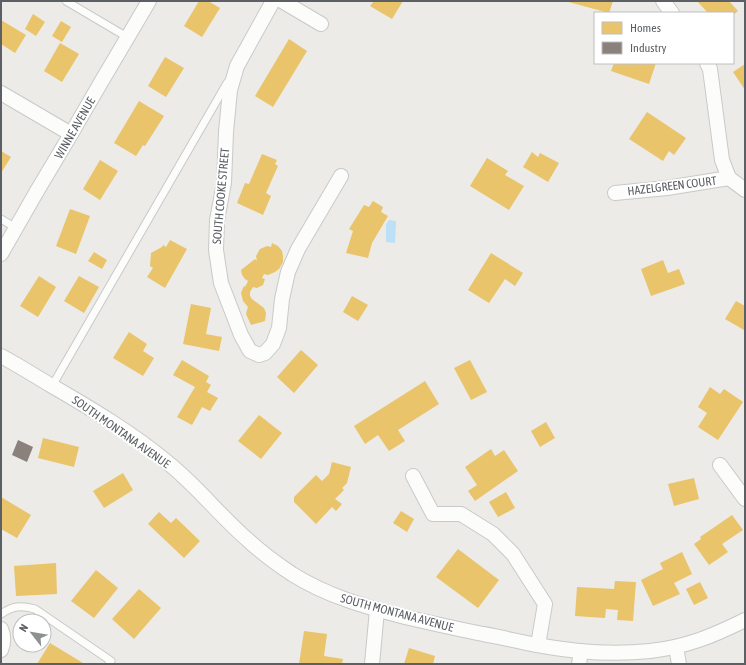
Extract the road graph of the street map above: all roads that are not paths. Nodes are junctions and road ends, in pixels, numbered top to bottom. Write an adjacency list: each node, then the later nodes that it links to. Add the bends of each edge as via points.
1 (66, 1): 8 (lane)
2 (148, 1): 8 (street, WINNE AVENUE)
3 (273, 1): 10 (street, SOUTH COOKE STREET)
4 (282, 1): 7 (street)
5 (663, 1): 6 (street)
6 (671, 12)
7 (321, 24)
8 (127, 37): 12 (street, WINNE AVENUE)
9 (708, 64): 14 (street, via 722,160)
10 (237, 66): 13 (street, SOUTH COOKE STREET, via 230,90 224,183 217,220 216,250 221,283 241,335 250,351 259,355 266,353 273,344 279,328 288,272 298,249); 21 (lane)
11 (1, 93): 12 (street)
12 (72, 134): 18 (street, WINNE AVENUE)
13 (341, 176)
14 (729, 178): 15 (street); 16 (street, HAZELGREEN COURT)
15 (745, 190)
16 (615, 193)
17 (1, 219): 18 (lane)
18 (16, 228): 19 (street, WINNE AVENUE)
19 (1, 254)
20 (1, 356): 21 (street, SOUTH MONTANA AVENUE)
21 (52, 386): 25 (street, SOUTH MONTANA AVENUE, via 122,430 168,463 248,540 293,575 318,589)
22 (720, 465): 24 (street)
23 (413, 476): 29 (street, via 433,514 461,514 493,534 513,554 545,604)
24 (745, 499)
25 (377, 610): 29 (street, SOUTH MONTANA AVENUE); 34 (street)
26 (1, 614): 33 (lane, via 22,606 35,609 111,661)
27 (745, 620): 30 (street, SOUTH MONTANA AVENUE, via 699,641)
28 (1, 629): 31 (street, via 4,640)
29 (538, 645): 32 (street, SOUTH MONTANA AVENUE)
30 (676, 647): 32 (street, SOUTH MONTANA AVENUE); 35 (street)
31 (1, 650)
32 (580, 657)
33 (109, 664)
34 (372, 664)
35 (679, 664)

